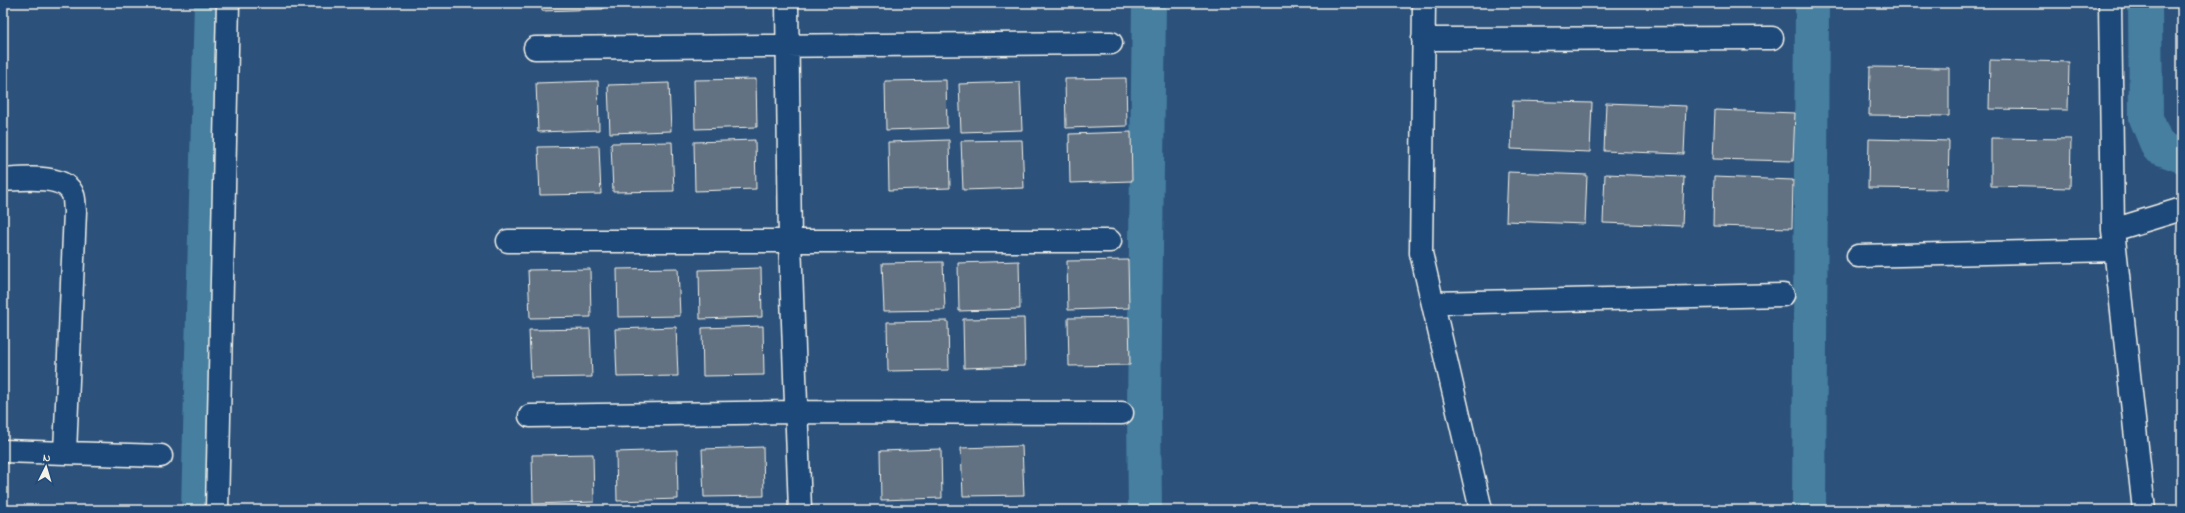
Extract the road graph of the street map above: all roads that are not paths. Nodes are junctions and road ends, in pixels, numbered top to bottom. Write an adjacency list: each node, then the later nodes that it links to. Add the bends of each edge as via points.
1 (228, 3): 25 (street)
2 (787, 3): 8 (street)
3 (1424, 3): 6 (street)
4 (2110, 3): 12 (street)
5 (1772, 38): 6 (street)
6 (1423, 39): 18 (street, via 1422,252)
7 (1111, 43): 8 (street)
8 (788, 46): 9 (street); 15 (street)
9 (535, 48)
10 (3, 180): 23 (street, via 46,179 62,183 73,194 75,211)
11 (2182, 209): 12 (street)
12 (2114, 240): 16 (street); 28 (street)
13 (1110, 241): 15 (street)
14 (508, 242): 15 (street)
15 (790, 242): 19 (street)
16 (1858, 256)
17 (1783, 296): 18 (street)
18 (1433, 303): 27 (street)
19 (796, 412): 20 (street); 21 (street); 26 (street)
20 (1122, 413)
21 (530, 416)
22 (3, 451): 23 (street)
23 (65, 453): 24 (street)
24 (161, 456)
25 (217, 510)
26 (800, 510)
27 (1481, 510)
28 (2144, 510)

